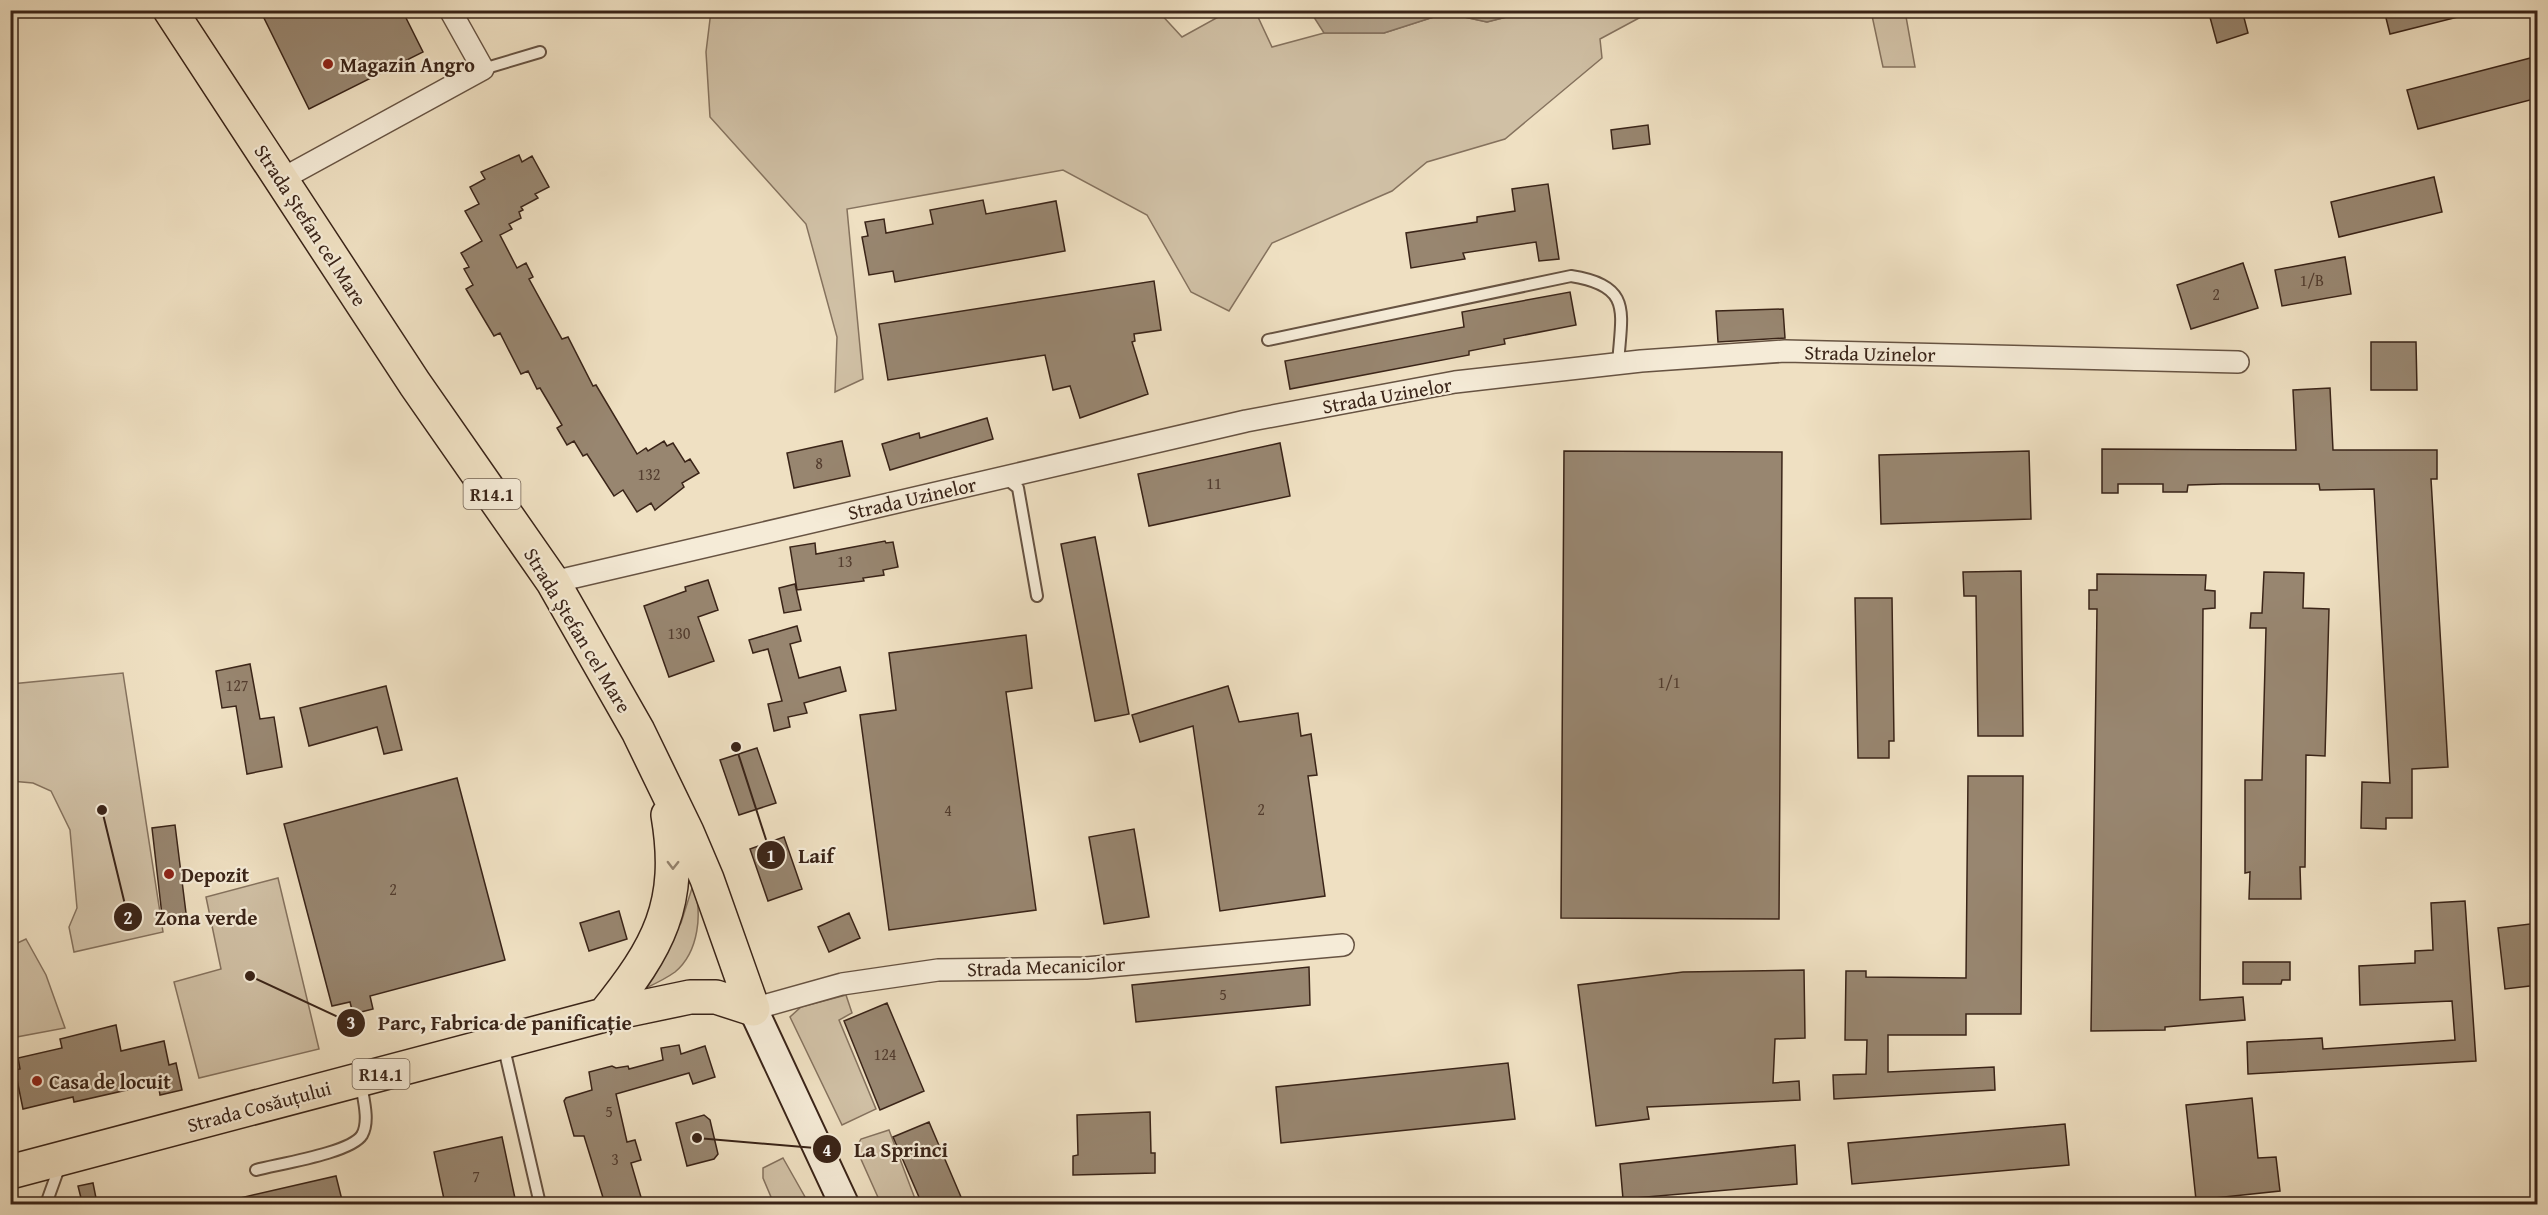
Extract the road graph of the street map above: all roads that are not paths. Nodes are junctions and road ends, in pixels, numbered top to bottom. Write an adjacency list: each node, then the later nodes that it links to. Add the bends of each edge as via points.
1 (170, 10): 5 (main road, Strada Ștefan cel Mare / R14.1)
2 (450, 10): 4 (street)
3 (540, 52): 4 (lane)
4 (483, 69): 5 (street)
5 (282, 179): 10 (main road, Strada Ștefan cel Mare / R14.1, via 415,384)
6 (1268, 340): 8 (lane, via 1571,276 1601,284 1614,292 1622,306)
7 (2238, 362): 8 (street, Strada Uzinelor, via 1785,351)
8 (1618, 365): 9 (street, Strada Uzinelor, via 1455,382 1246,421)
9 (1004, 477): 10 (street, Strada Uzinelor); 11 (lane, via 1018,488)
10 (553, 582): 12 (main road, Strada Ștefan cel Mare / R14.1, via 638,731)
11 (1037, 596)
12 (663, 787): 14 (main road, Strada Ștefan cel Mare / R14.1, via 707,879); 15 (main road, R14.1, one-way to 15, via 673,844 670,898 656,942)
13 (1343, 945): 14 (street, Strada Mecanicilor, via 1086,968 938,970 842,984)
14 (753, 1009): 15 (main road, Strada Cosăuțului / R14.1, via 716,996 690,997); 23 (main road, Strada Ștefan cel Mare)
15 (604, 1015): 16 (main road, Strada Cosăuțului / R14.1)
16 (502, 1042): 17 (main road, Strada Cosăuțului / R14.1); 22 (lane)
17 (360, 1080): 18 (main road, Strada Cosăuțului / R14.1); 19 (lane, via 365,1118 362,1135 349,1146)
18 (62, 1159): 20 (main road, Strada Cosăuțului / R14.1); 21 (lane)
19 (256, 1170)
20 (10, 1172)
21 (46, 1204)
22 (540, 1204)
23 (844, 1204)

